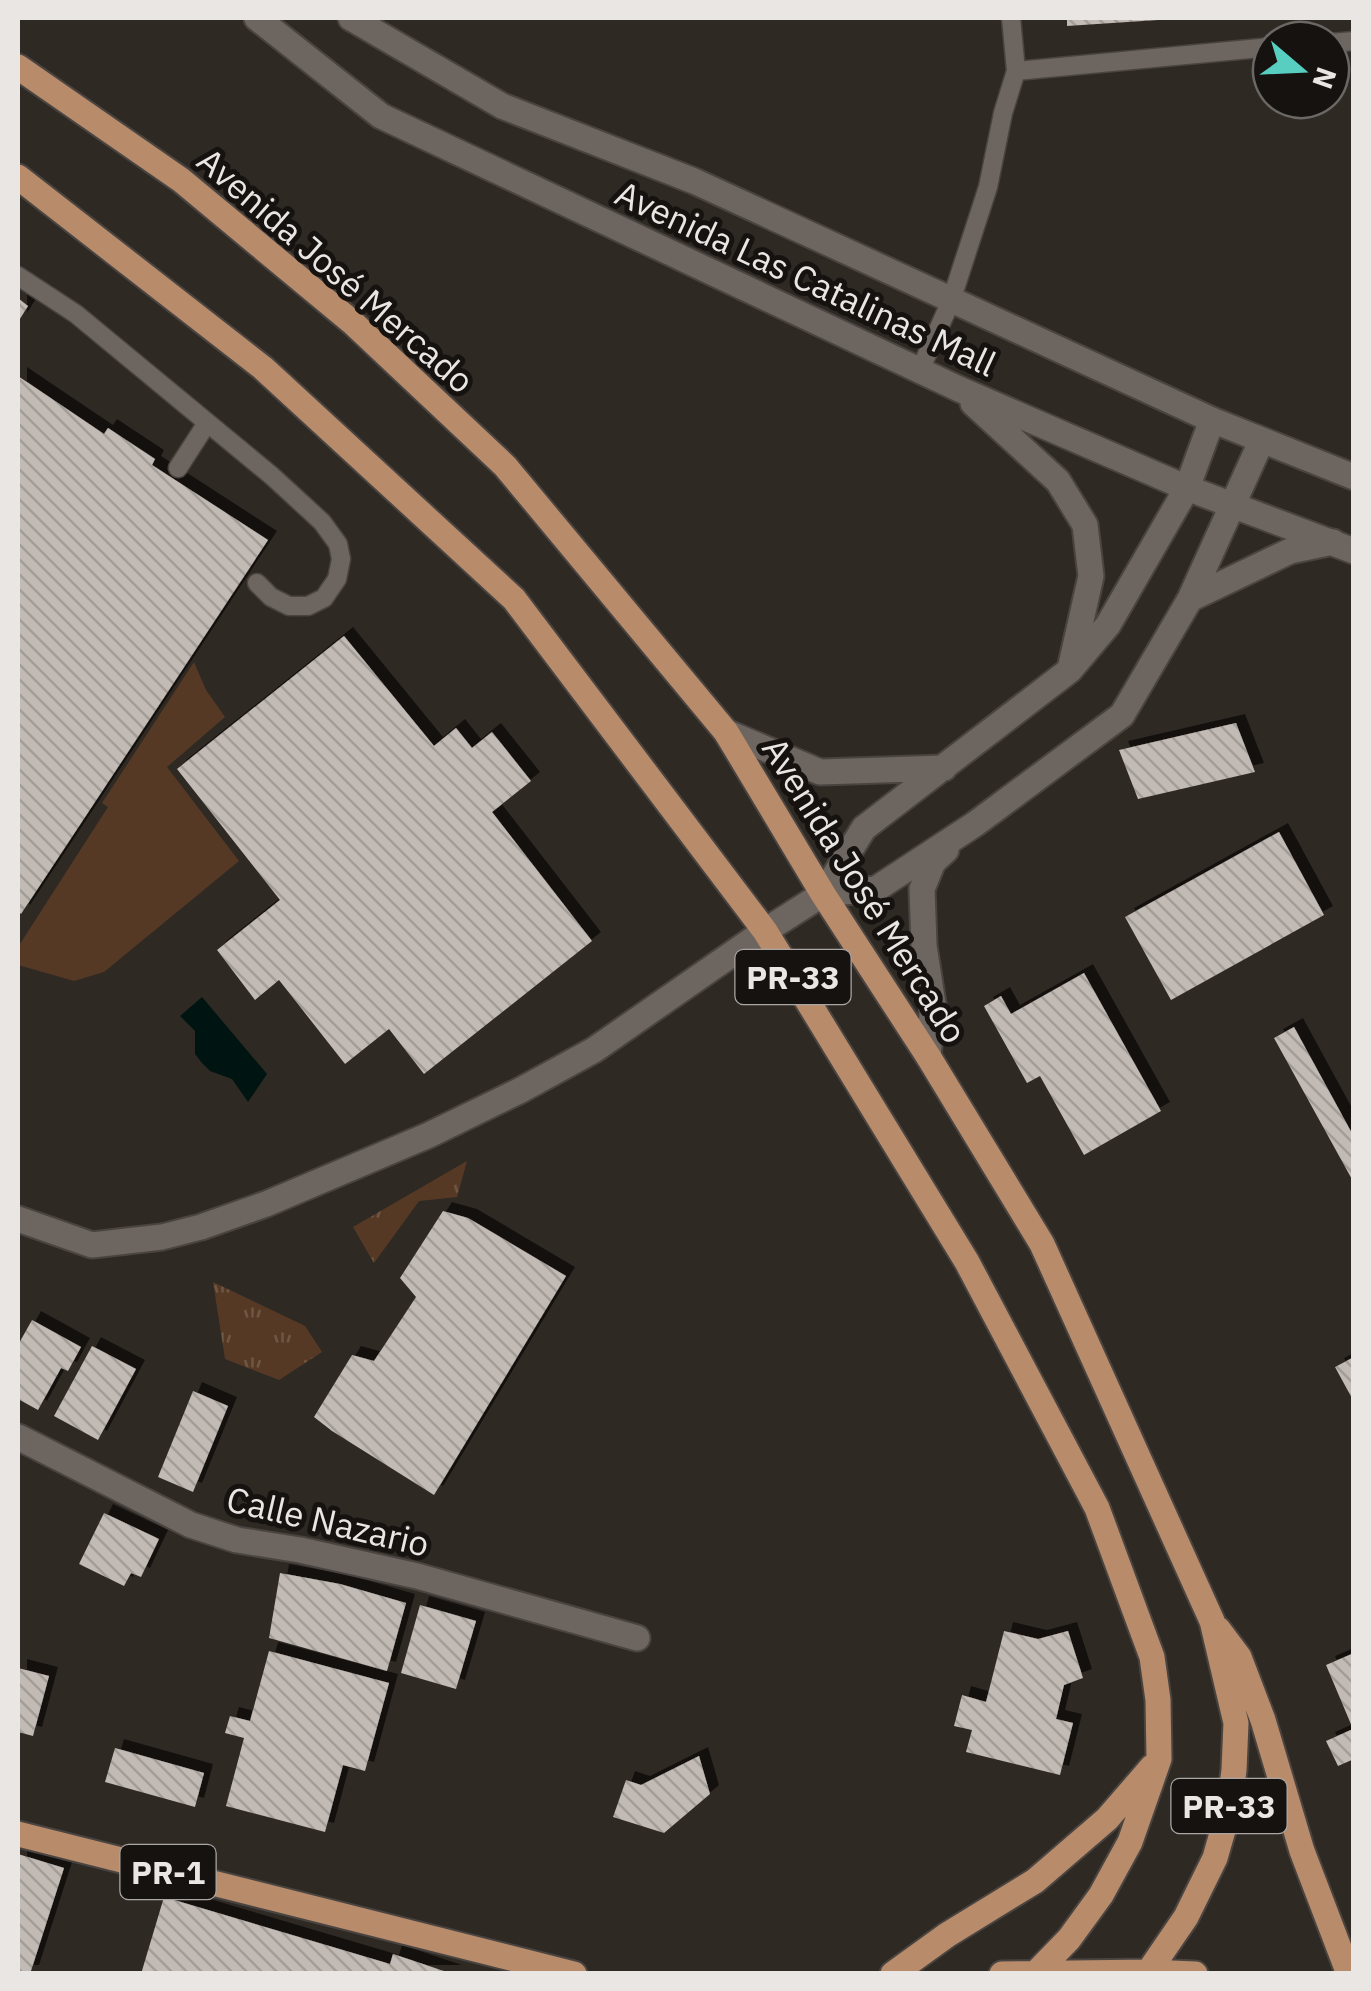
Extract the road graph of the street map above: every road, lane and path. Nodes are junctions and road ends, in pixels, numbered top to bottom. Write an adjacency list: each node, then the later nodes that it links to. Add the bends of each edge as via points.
1 (257, 18): 10 (street, Avenida Las Catalinas Mall, via 381,116)
2 (351, 18): 9 (street, Avenida Las Catalinas Mall, via 502,106 694,181)
3 (1011, 18): 6 (lane)
4 (1251, 48): 6 (lane)
5 (18, 67): 23 (main road, Avenida José Mercado / PR-33, via 181,180 353,323 504,466)
6 (1016, 72): 9 (lane)
7 (18, 177): 27 (main road, PR-33, via 263,368 514,599)
8 (18, 276): 13 (lane, via 76,314)
9 (951, 301): 10 (lane); 12 (street, Avenida Las Catalinas Mall)
10 (920, 370): 11 (street, Avenida Las Catalinas Mall)
11 (958, 389): 17 (street, Avenida Las Catalinas Mall); 22 (street, via 1058,481 1085,525 1091,576)
12 (1212, 420): 14 (street, Avenida Las Catalinas Mall); 17 (street)
13 (207, 422): 15 (lane); 20 (lane, via 322,522 338,544 337,579 324,598 308,606 290,606)
14 (1261, 442): 16 (street, Avenida Las Catalinas Mall); 18 (street)
15 (178, 468)
16 (1354, 477)
17 (1187, 488): 18 (street, Avenida Las Catalinas Mall); 22 (street, via 1108,625)
18 (1233, 507): 19 (street, Avenida Las Catalinas Mall); 21 (street)
19 (1344, 546): 21 (street, via 1290,550)
20 (257, 584)
21 (1190, 599): 25 (street, via 1122,715)
22 (1070, 670): 24 (street)
23 (726, 732): 24 (street, via 820,772); 26 (main road, Avenida José Mercado / PR-33)
24 (944, 768): 26 (street, via 864,828)
25 (975, 824): 26 (street, via 876,889); 28 (street, via 933,862 922,889 933,1004)
26 (823, 894): 27 (street); 28 (main road, Avenida José Mercado / PR-33)
27 (765, 930): 29 (street, via 547,1076 266,1204 162,1237 92,1245); 33 (main road, PR-33, via 967,1262 1097,1508 1152,1657)
28 (928, 1056): 31 (main road, Avenida José Mercado / PR-33, via 1042,1244)
29 (18, 1219)
30 (18, 1437): 32 (street, Calle Nazario, via 192,1525 237,1540 417,1576)
31 (1212, 1621): 35 (main road, Avenida José Mercado / PR-33, via 1236,1723 1229,1810 1216,1858); 41 (main road, via 1239,1657)
32 (637, 1638)
33 (1159, 1759): 36 (main road, PR-33, via 1130,1842 1100,1895); 38 (main road, via 1107,1819 1034,1881)
34 (18, 1834): 37 (main road, PR-1)
35 (1148, 1972): 36 (main road); 40 (main road)
36 (1036, 1973): 39 (main road)
37 (574, 1974)
38 (893, 1974)
39 (1002, 1974)
40 (1195, 1974)
41 (1350, 1974)

